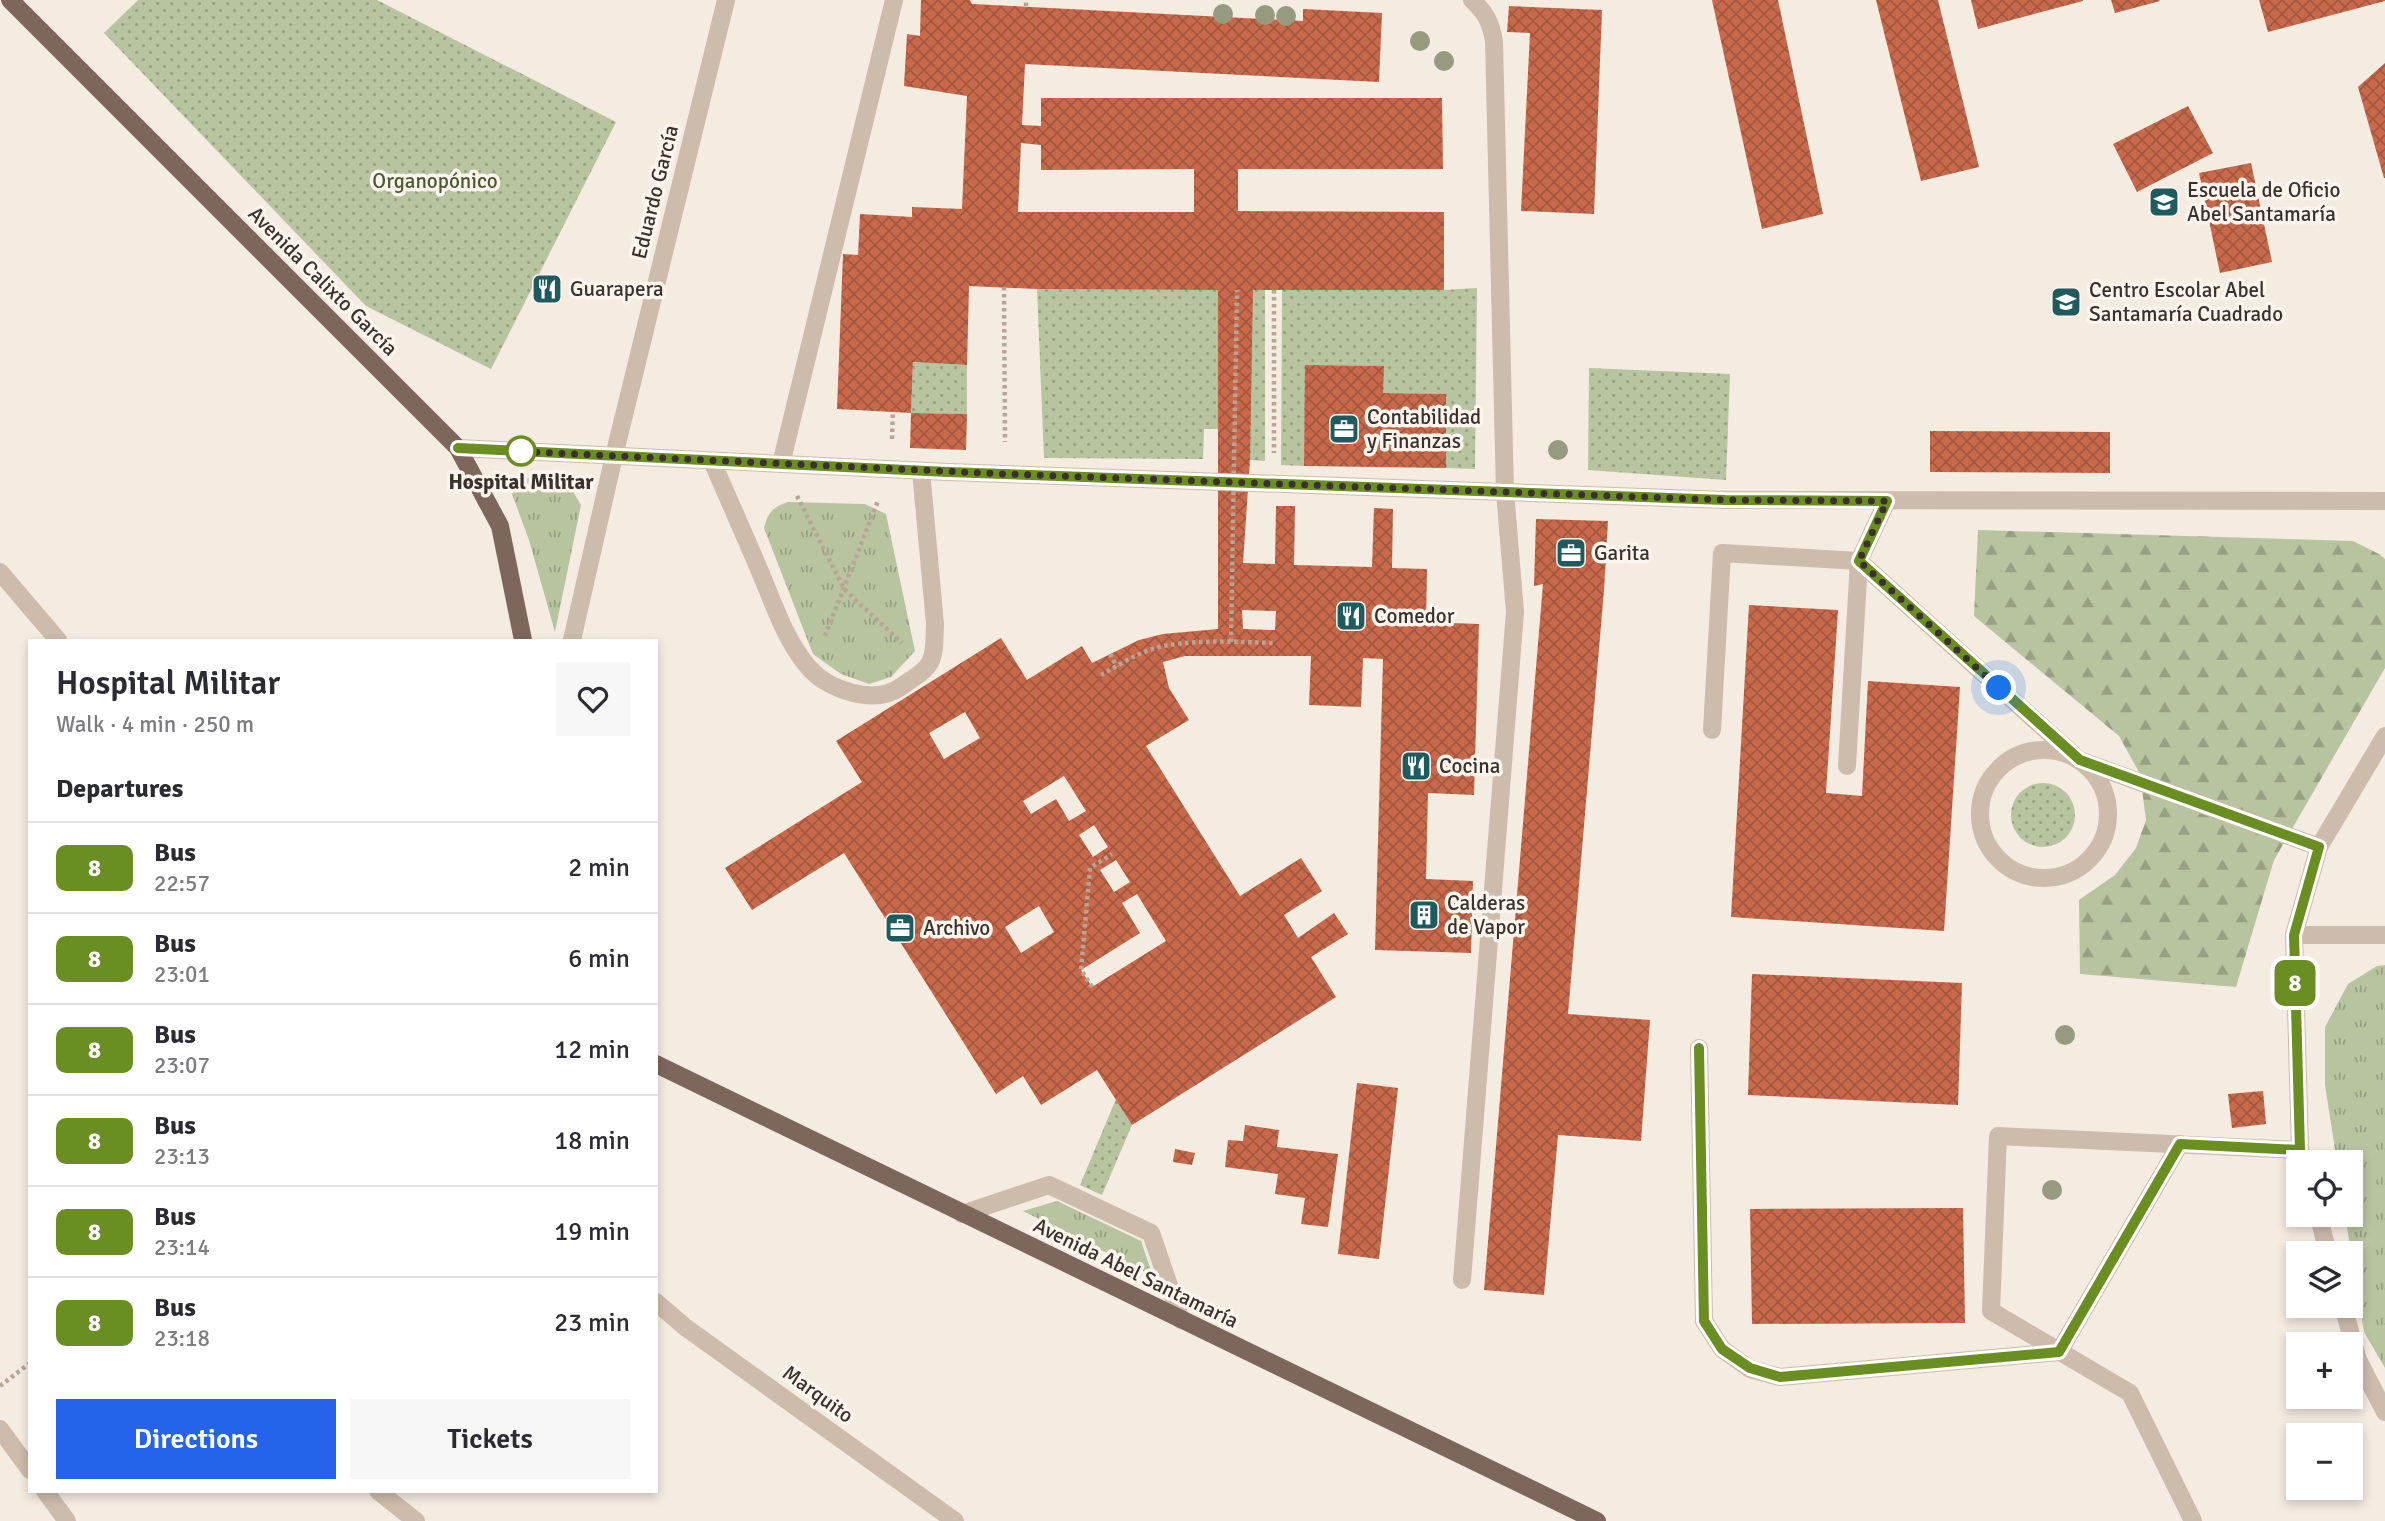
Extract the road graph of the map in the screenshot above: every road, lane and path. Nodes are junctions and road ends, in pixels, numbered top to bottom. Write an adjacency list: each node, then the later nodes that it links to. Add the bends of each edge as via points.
1 (10, 0): 8 (main road, Avenida Calixto García)
2 (726, 0): 9 (street, Eduardo García)
3 (894, 0): 11 (street)
4 (1472, 0): 16 (street, via 1491,23 1494,41)
5 (1003, 287): 14 (path)
6 (1237, 290): 25 (path, bridge)
7 (1274, 290): 15 (path)
8 (458, 448): 9 (street); 23 (main road, Avenida Calixto García, via 500,526)
9 (614, 456): 10 (street); 24 (street, Eduardo García)
10 (712, 461): 11 (street); 30 (street, via 786,635)
11 (781, 464): 12 (street); 21 (path)
12 (891, 470): 13 (street); 21 (path)
13 (921, 471): 14 (street); 29 (street, via 935,624)
14 (1005, 474): 15 (street)
15 (1274, 484): 16 (street)
16 (1505, 492): 17 (street); 47 (street, via 1515,612)
17 (1887, 501): 18 (street); 19 (street)
18 (2385, 501)
19 (1859, 561): 32 (street, via 1722,553); 34 (street); 35 (street)
20 (0, 572): 22 (street)
21 (844, 589): 29 (path); 30 (path)
22 (57, 639)
23 (523, 639)
24 (572, 639)
25 (1231, 642): 26 (path); 28 (path, via 1166,645)
26 (1275, 643)
27 (1110, 654): 28 (path)
28 (1117, 667): 31 (path)
29 (929, 668): 30 (street, via 893,692 874,695 832,684)
30 (812, 670)
31 (1101, 676)
32 (1713, 730)
33 (2385, 736): 36 (street)
34 (2080, 760): 34 (street, via 2045,749 2011,758 1996,770 1986,785 1980,820 1984,838 2007,866 2040,879 2060,877 2077,870 2103,843 2109,806 2094,772); 36 (street)
35 (1847, 766)
36 (2319, 847): 38 (street)
37 (1112, 854): 40 (path, via 1090,868 1081,970)
38 (2294, 935): 39 (street); 44 (street)
39 (2385, 935)
40 (1092, 987)
41 (1699, 1048): 51 (street, via 1704,1321 1722,1349 1750,1368 1780,1377)
42 (658, 1066): 46 (main road, Avenida Abel Santamaría)
43 (2180, 1144): 45 (street); 51 (street); 51 (street, via 1998,1136 1991,1311)
44 (2301, 1150)
45 (2286, 1155)
46 (962, 1214): 50 (main road, Avenida Abel Santamaría); 50 (street, via 1049,1185 1151,1233)
47 (1462, 1280)
48 (658, 1304): 61 (street, Marquito)
49 (2346, 1318): 54 (street, via 2358,1360)
50 (1181, 1320): 62 (main road, Avenida Abel Santamaría)
51 (2059, 1352): 63 (street, via 2130,1393)
52 (28, 1365): 53 (path)
53 (0, 1386)
54 (2385, 1412)
55 (0, 1429): 56 (street)
56 (28, 1467)
57 (46, 1493): 59 (street)
58 (381, 1493): 60 (street)
59 (67, 1521)
60 (416, 1521)
61 (956, 1521)
62 (1597, 1521)
63 (2193, 1521)

